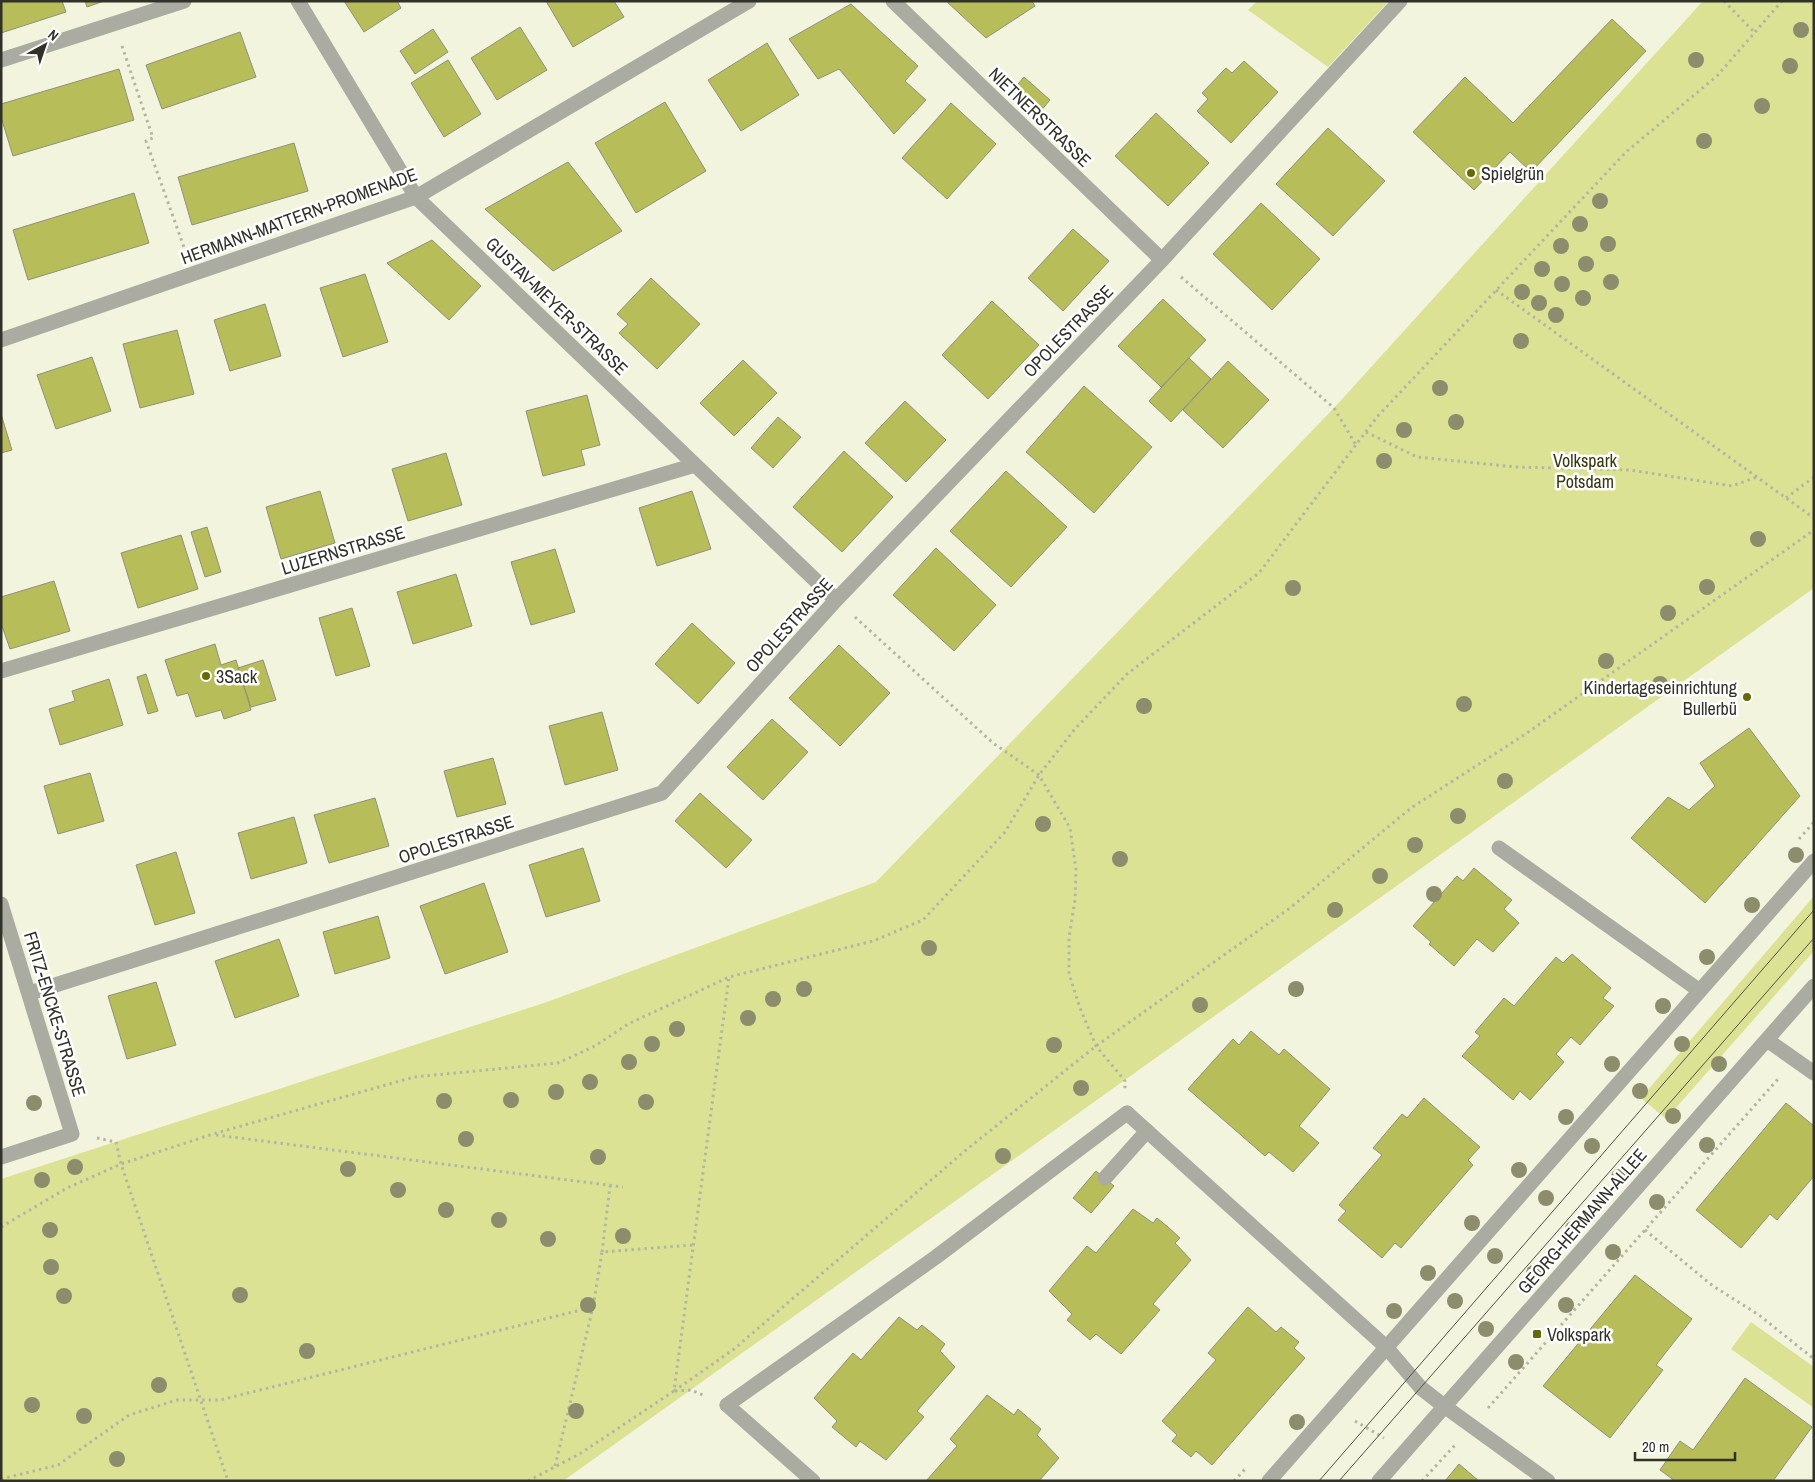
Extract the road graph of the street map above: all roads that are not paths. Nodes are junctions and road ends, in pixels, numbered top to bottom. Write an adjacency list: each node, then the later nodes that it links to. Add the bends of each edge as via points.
1 (184, 1): 6 (street)
2 (298, 1): 7 (street, GUSTAV-MEYER-STRASSE)
3 (749, 1): 7 (street, HERMANN-MATTERN-PROMENADE)
4 (893, 1): 8 (street, NIETNERSTRASSE)
5 (1400, 1): 8 (street, OPOLESTRASSE)
6 (1, 60)
7 (416, 197): 9 (street, HERMANN-MATTERN-PROMENADE); 10 (street, GUSTAV-MEYER-STRASSE)
8 (1162, 260): 11 (street, OPOLESTRASSE)
9 (2, 338)
10 (695, 465): 11 (street, GUSTAV-MEYER-STRASSE); 12 (street, LUZERNSTRASSE)
11 (836, 600): 18 (street, OPOLESTRASSE, via 662,793)
12 (1, 671)
13 (1499, 848): 17 (street)
14 (1814, 861): 17 (street)
15 (1, 904): 18 (street, FRITZ-ENCKE-STRASSE)
16 (1814, 986): 19 (street, GEORG-HERMANN-ALLEE)
17 (1700, 991): 24 (street)
18 (30, 993): 22 (street, FRITZ-ENCKE-STRASSE, via 72,1134)
19 (1767, 1040): 20 (street); 25 (street, GEORG-HERMANN-ALLEE)
20 (1814, 1073)
21 (1147, 1131): 23 (street); 24 (street); 26 (street, via 1127,1113 936,1257 727,1405)
22 (1, 1157)
23 (1105, 1178)
24 (1386, 1348): 25 (street, via 1421,1388); 27 (street)
25 (1444, 1406): 28 (street, GEORG-HERMANN-ALLEE); 29 (street)
26 (813, 1481)
27 (1269, 1481)
28 (1379, 1481)
29 (1548, 1481)

